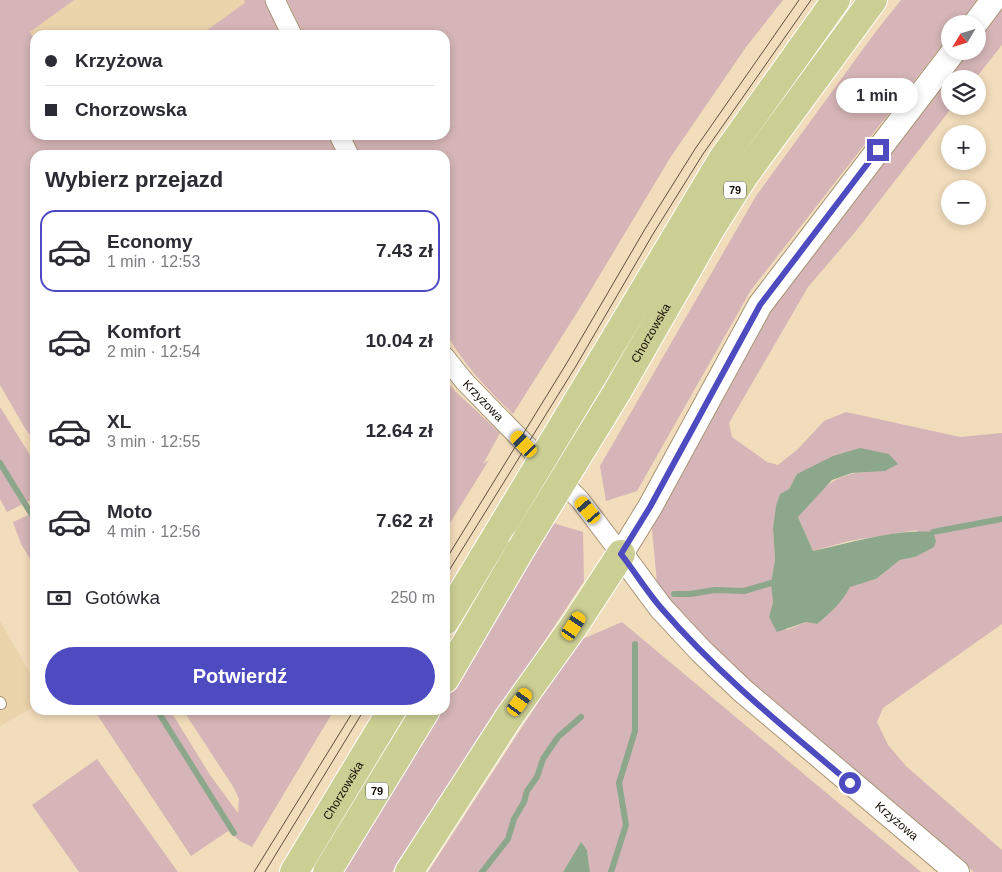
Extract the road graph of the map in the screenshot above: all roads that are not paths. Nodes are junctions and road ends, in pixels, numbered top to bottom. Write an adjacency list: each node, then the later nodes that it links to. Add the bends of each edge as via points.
1 (275, 0): 6 (street)
2 (836, 0): 10 (main road, 79, bridge, via 723,158)
3 (873, 0): 11 (main road, Chorzowska / 79, bridge, via 744,176)
4 (993, 0): 5 (street)
5 (982, 15)
6 (290, 30)
7 (947, 60): 9 (street, via 760,305)
8 (450, 363): 9 (street, Krzyżowa, via 580,500)
9 (621, 554): 16 (main road, via 509,717); 17 (street, Krzyżowa, via 661,608 743,691)
10 (450, 613)
11 (450, 670)
12 (389, 715): 14 (main road, Chorzowska / 79)
13 (423, 715): 15 (main road, 79)
14 (294, 872)
15 (327, 872)
16 (409, 872)
17 (956, 872)

